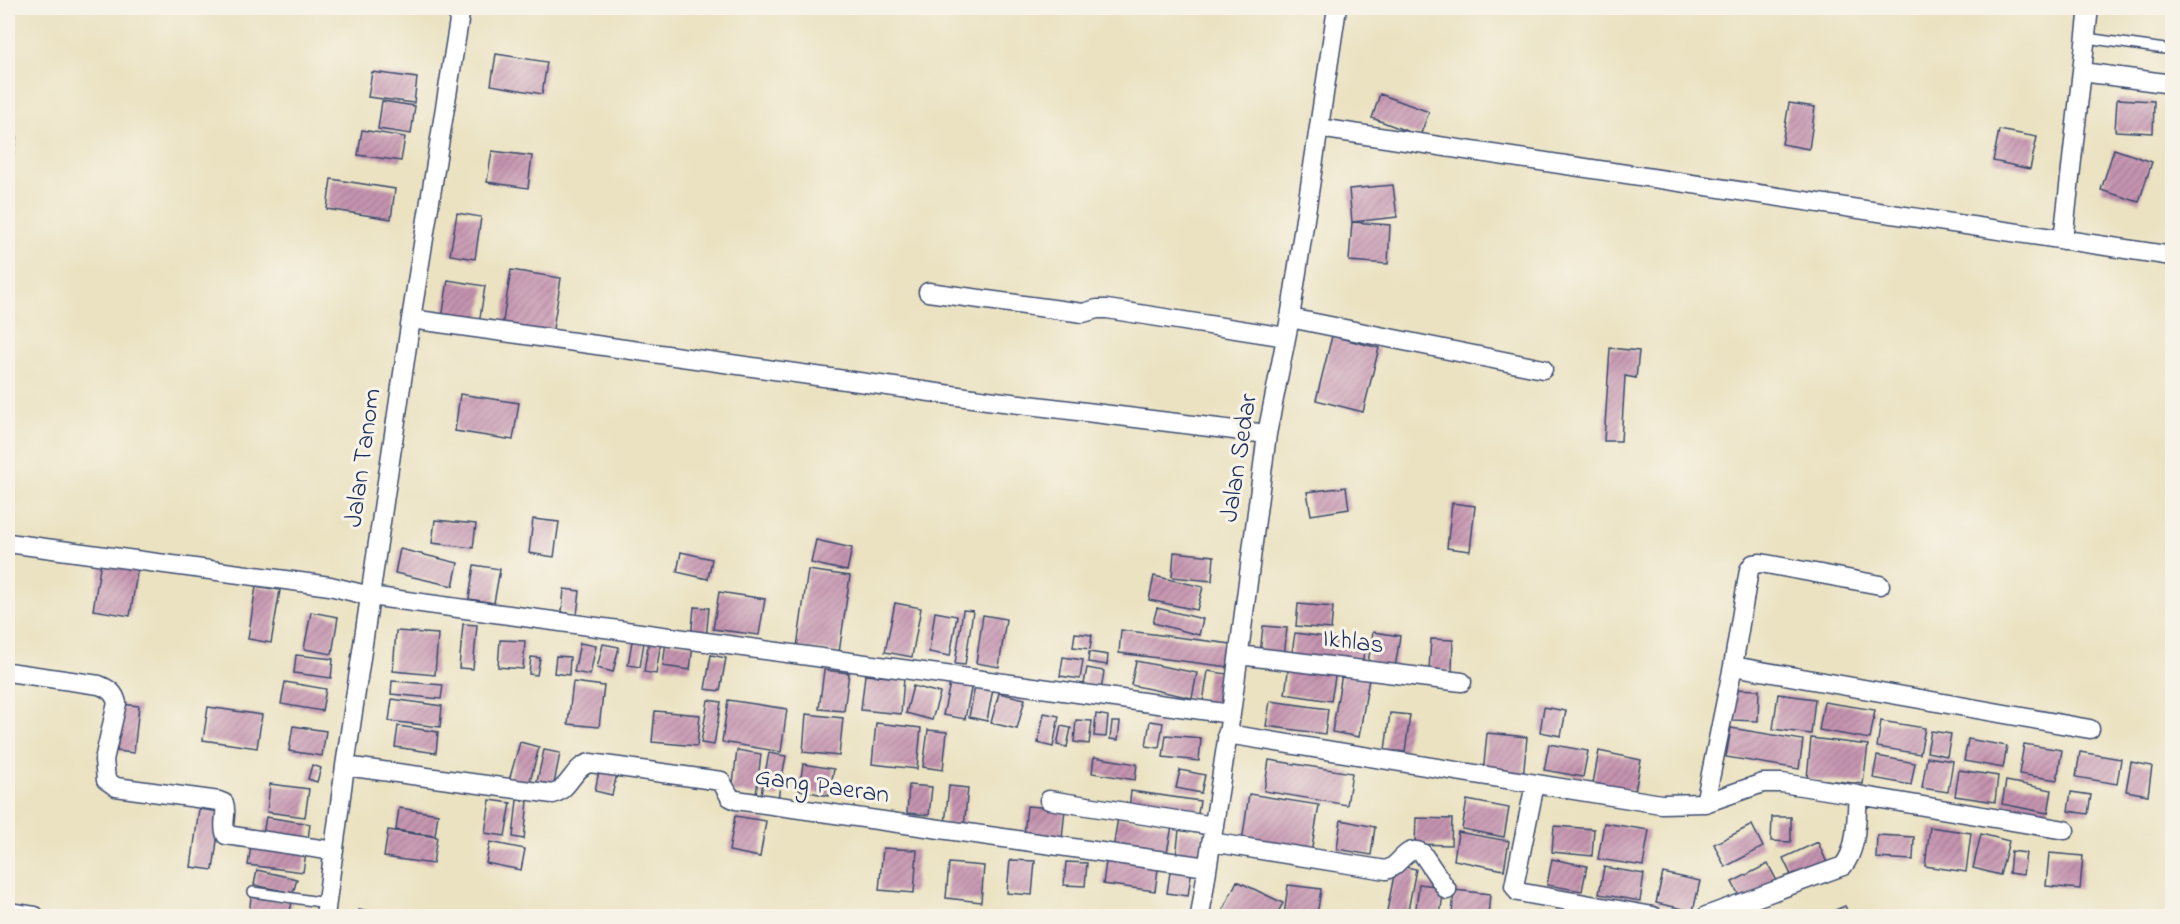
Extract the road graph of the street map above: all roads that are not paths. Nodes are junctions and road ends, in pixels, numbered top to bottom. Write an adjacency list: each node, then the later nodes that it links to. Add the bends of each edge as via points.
1 (461, 8): 13 (street, Jalan Tanom)
2 (1337, 8): 8 (street, Jalan Sedar)
3 (2089, 8): 4 (street)
4 (2086, 38): 5 (lane); 6 (street)
5 (2172, 50)
6 (2082, 72): 7 (street); 9 (street)
7 (2172, 84)
8 (1319, 128): 9 (street); 12 (street, Jalan Sedar)
9 (2062, 240): 10 (street)
10 (2172, 256)
11 (928, 292): 14 (street, via 1083,313 1107,309)
12 (1290, 318): 14 (street, Jalan Sedar); 15 (street)
13 (411, 319): 16 (street, via 987,400); 19 (street, Jalan Tanom)
14 (1286, 337): 16 (street, Jalan Sedar)
15 (1543, 369)
16 (1267, 434): 20 (street, Jalan Sedar)
17 (8, 543): 19 (street, via 330,586)
18 (1880, 585): 21 (street, via 1753,564)
19 (370, 596): 24 (street); 27 (street, Jalan Tanom)
20 (1239, 655): 23 (street, Ikhlas); 24 (street, Jalan Sedar)
21 (1733, 666): 25 (street); 31 (street)
22 (8, 672): 34 (street, via 99,685 115,695 117,703 104,760 106,780 116,787 219,801 227,811 223,828 226,835)
23 (1462, 682)
24 (1231, 714): 26 (street, Jalan Sedar)
25 (2090, 729)
26 (1227, 734): 28 (street); 33 (street, Jalan Sedar)
27 (345, 766): 34 (street, Jalan Tanom); 35 (street, Gang Paeran, via 553,794 564,789 582,766 590,763 721,781 736,800)
28 (1534, 784): 31 (street, via 1661,804); 42 (street, via 1514,886 1518,892)
29 (1858, 795): 31 (street, via 1763,783); 32 (street); 43 (street, via 1852,848 1843,866)
30 (1049, 800): 33 (street)
31 (1705, 803)
32 (2065, 830)
33 (1212, 834): 35 (street, Jalan Sedar); 36 (street, via 1386,870 1409,851 1417,851)
34 (334, 851): 38 (street, Jalan Tanom)
35 (1207, 867): 41 (street, Jalan Sedar)
36 (1447, 890)
37 (253, 892): 38 (lane)
38 (326, 910)
39 (8, 912): 40 (street)
40 (35, 916)
41 (1200, 916)
42 (1653, 916)
43 (1706, 916)

